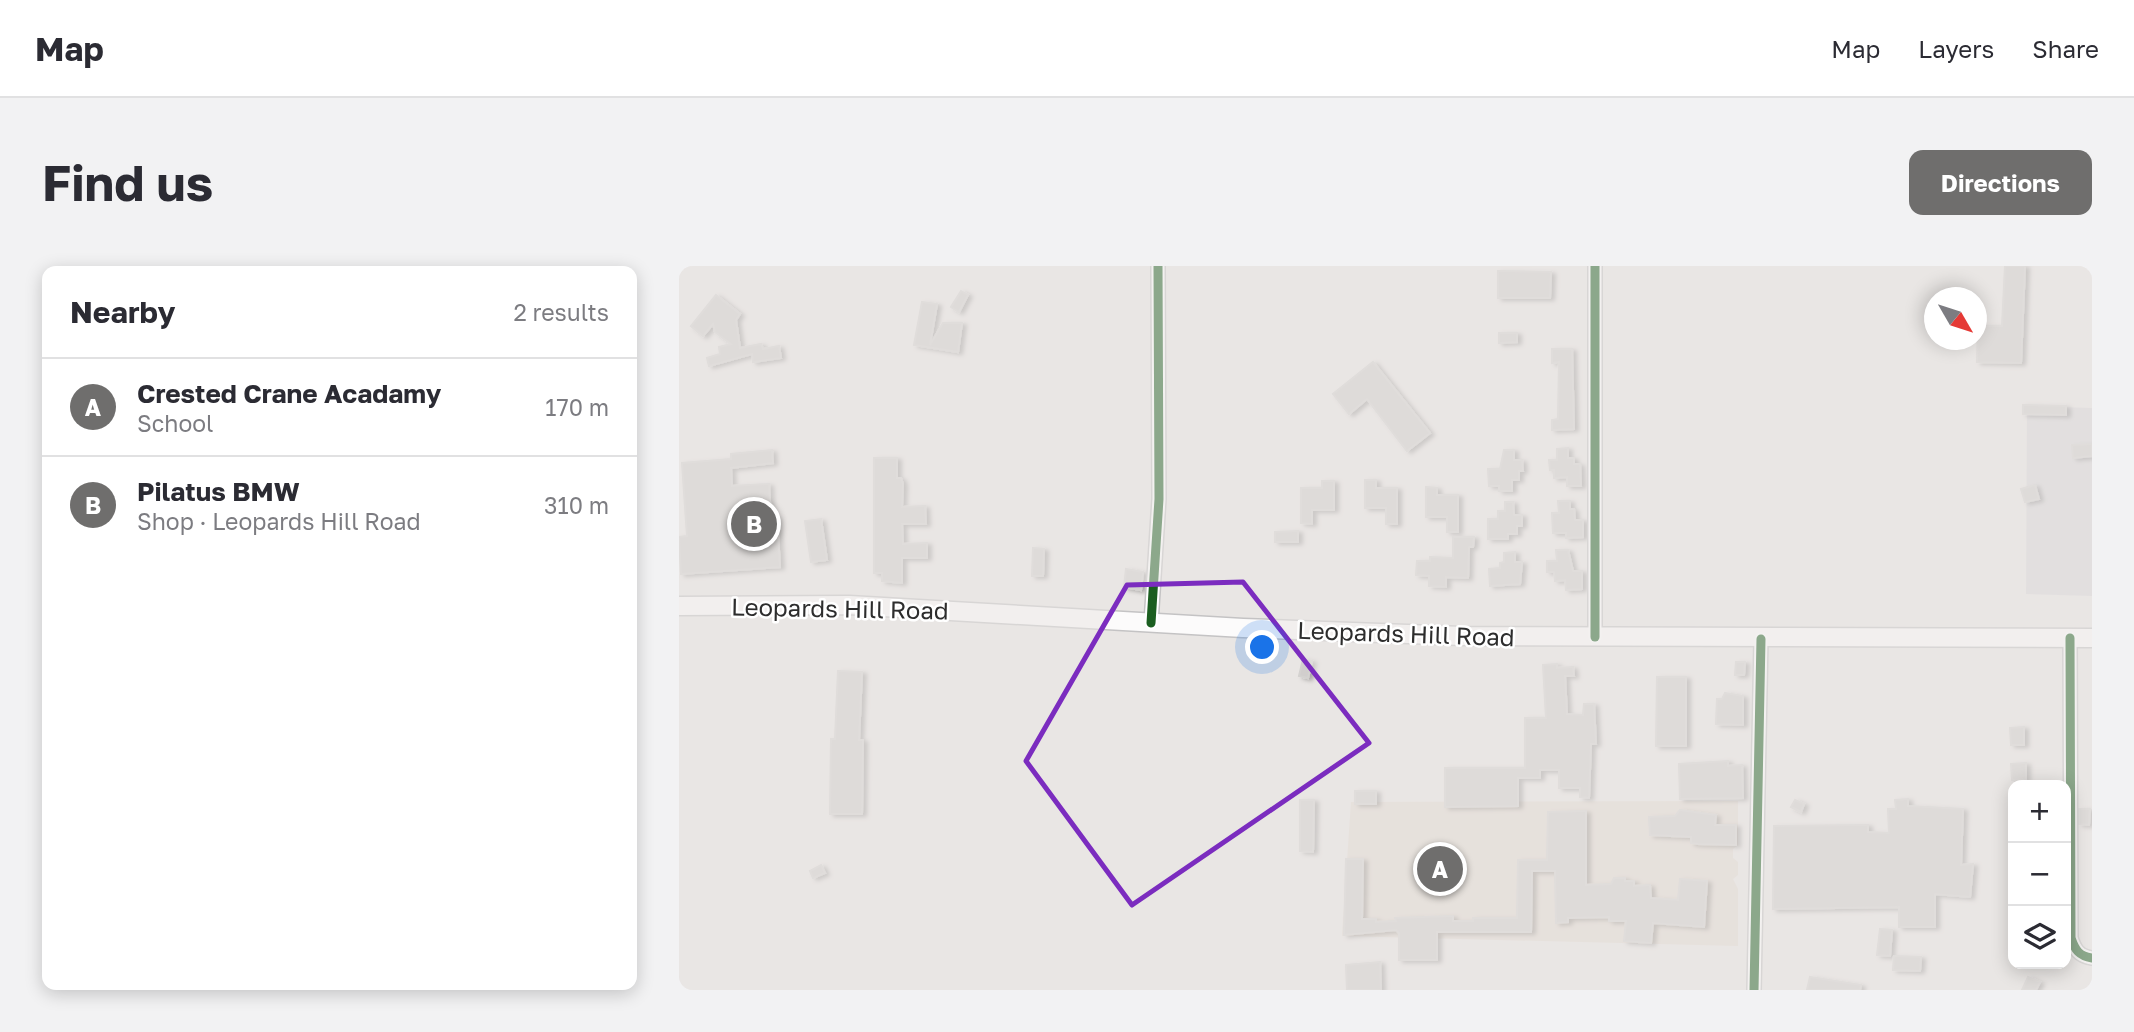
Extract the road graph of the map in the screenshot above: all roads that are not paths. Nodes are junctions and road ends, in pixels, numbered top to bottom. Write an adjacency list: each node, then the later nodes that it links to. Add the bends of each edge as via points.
1 (1158, 266): 4 (street, via 1159,499)
2 (1595, 266): 5 (street)
3 (679, 606): 4 (main road, Leopards Hill Road, via 849,605)
4 (1151, 623): 5 (main road, Leopards Hill Road)
5 (1595, 638): 8 (main road, Leopards Hill Road)
6 (2070, 638): 7 (main road, Leopards Hill Road); 8 (main road, Leopards Hill Road); 9 (street, via 2071,938 2081,956)
7 (2092, 638)
8 (1761, 639): 10 (street)
9 (2092, 958)
10 (1754, 990)

